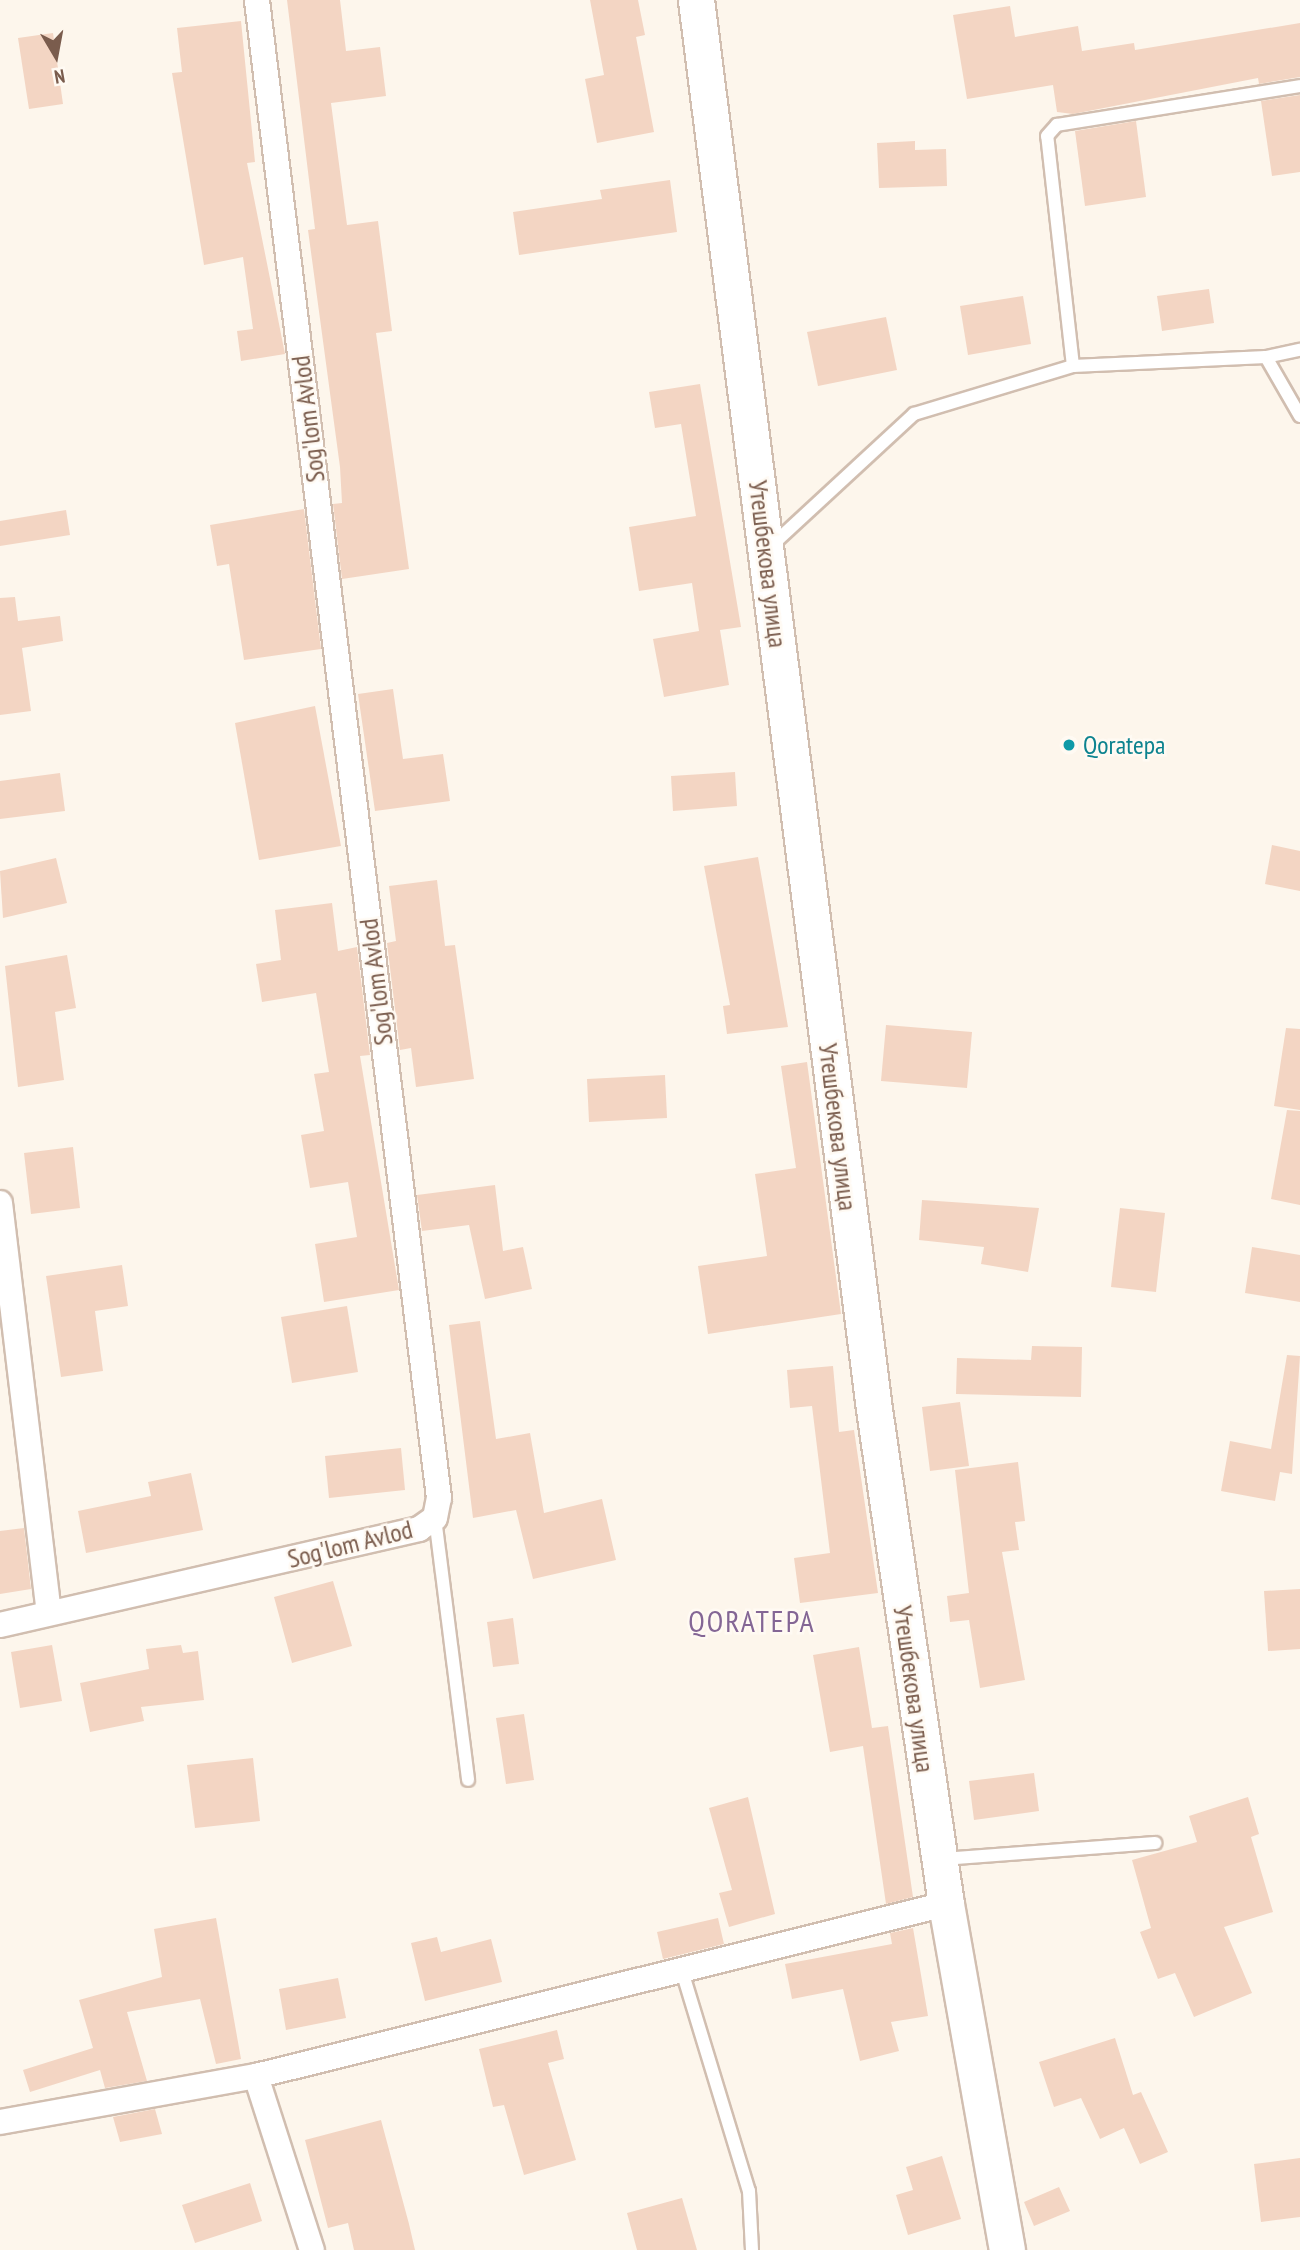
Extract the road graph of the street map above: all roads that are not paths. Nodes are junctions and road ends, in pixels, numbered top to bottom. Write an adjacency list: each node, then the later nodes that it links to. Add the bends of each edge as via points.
1 (257, 0): 10 (street, Sog'lom Avlod, via 438,1484)
2 (696, 0): 8 (main road, Утешбекова улица)
3 (1300, 86): 6 (lane, via 1057,125 1047,136)
4 (1300, 350): 5 (lane)
5 (1266, 357): 6 (lane); 7 (lane)
6 (1073, 366): 8 (lane, via 914,414)
7 (1300, 416)
8 (766, 551): 15 (main road, Утешбекова улица, via 873,1402)
9 (0, 1203): 11 (street)
10 (435, 1518): 11 (street, Sog'lom Avlod, via 419,1529); 13 (lane)
11 (49, 1612): 12 (street, Sog'lom Avlod)
12 (0, 1625)
13 (468, 1780)
14 (1155, 1843): 15 (lane)
15 (939, 1860): 16 (main road, Утешбекова улица)
16 (946, 1904): 17 (street); 22 (main road, Утешбекова улица)
17 (682, 1971): 18 (street); 21 (lane, via 749,2192)
18 (256, 2076): 19 (street); 20 (street)
19 (0, 2122)
20 (312, 2250)
21 (752, 2250)
22 (1007, 2250)

